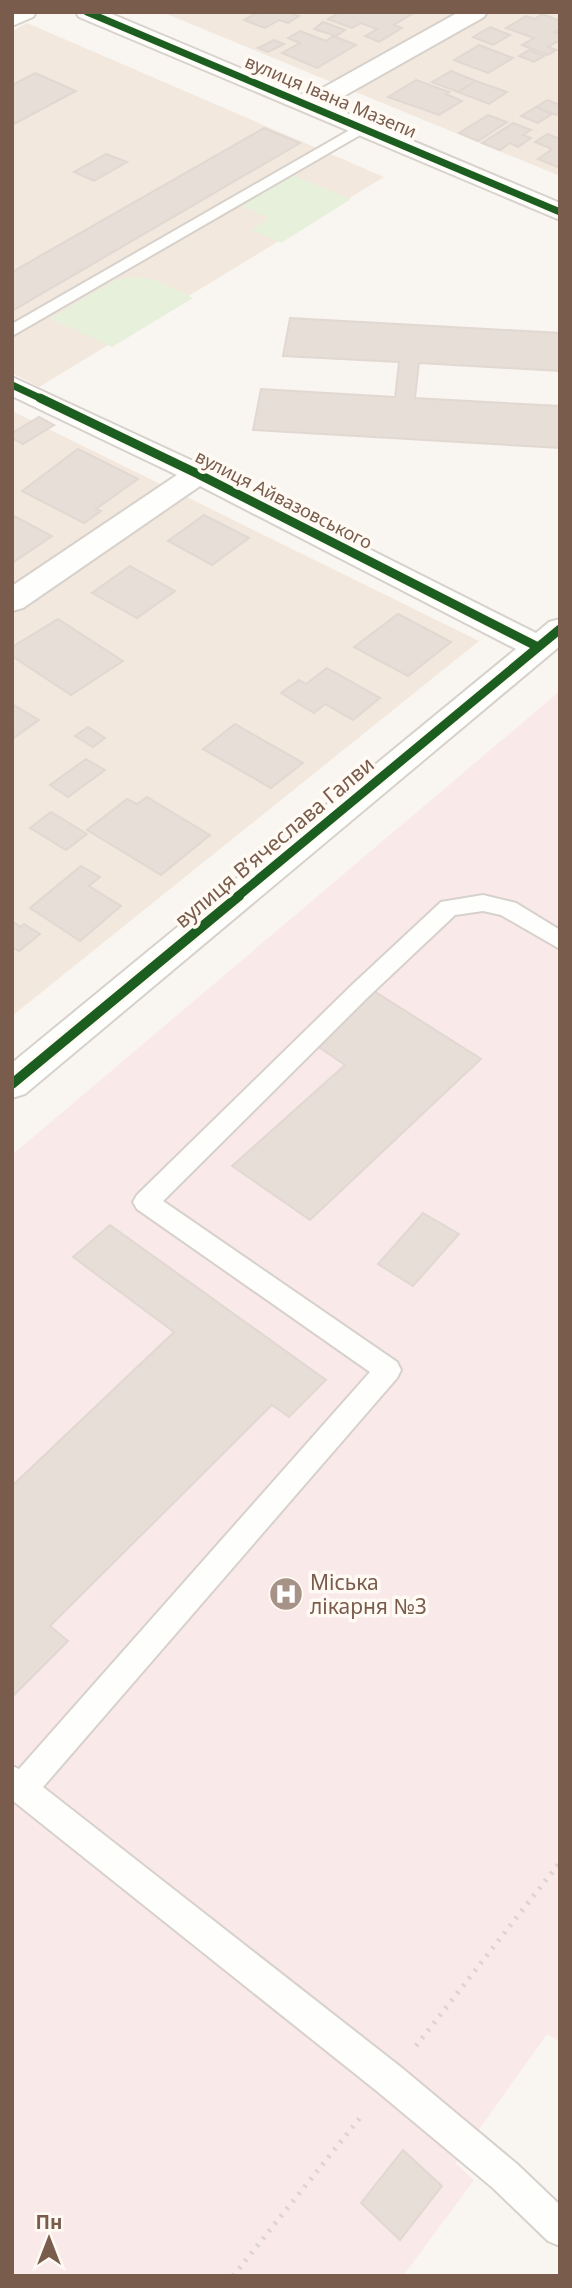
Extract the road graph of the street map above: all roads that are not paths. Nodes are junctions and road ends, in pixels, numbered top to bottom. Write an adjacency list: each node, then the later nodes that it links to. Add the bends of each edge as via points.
1 (25, 12): 4 (street)
2 (87, 12): 5 (street, вулиця Івана Мазепи)
3 (476, 12): 5 (street)
4 (12, 19)
5 (310, 105): 6 (street, вулиця Івана Мазепи)
6 (362, 128): 7 (street, вулиця Івана Мазепи); 8 (lane)
7 (560, 212)
8 (12, 331)
9 (12, 385): 10 (street, вулиця Айвазовського)
10 (198, 474): 11 (street); 12 (street, вулиця Айвазовського)
11 (12, 601)
12 (549, 638): 14 (street, вулиця Вʼячеслава Галви)
13 (560, 941): 15 (lane, via 508,909 483,903 449,908 146,1202 388,1370)
14 (12, 1084)
15 (17, 1784): 16 (lane, via 390,2080 505,2176)
16 (560, 2229)

